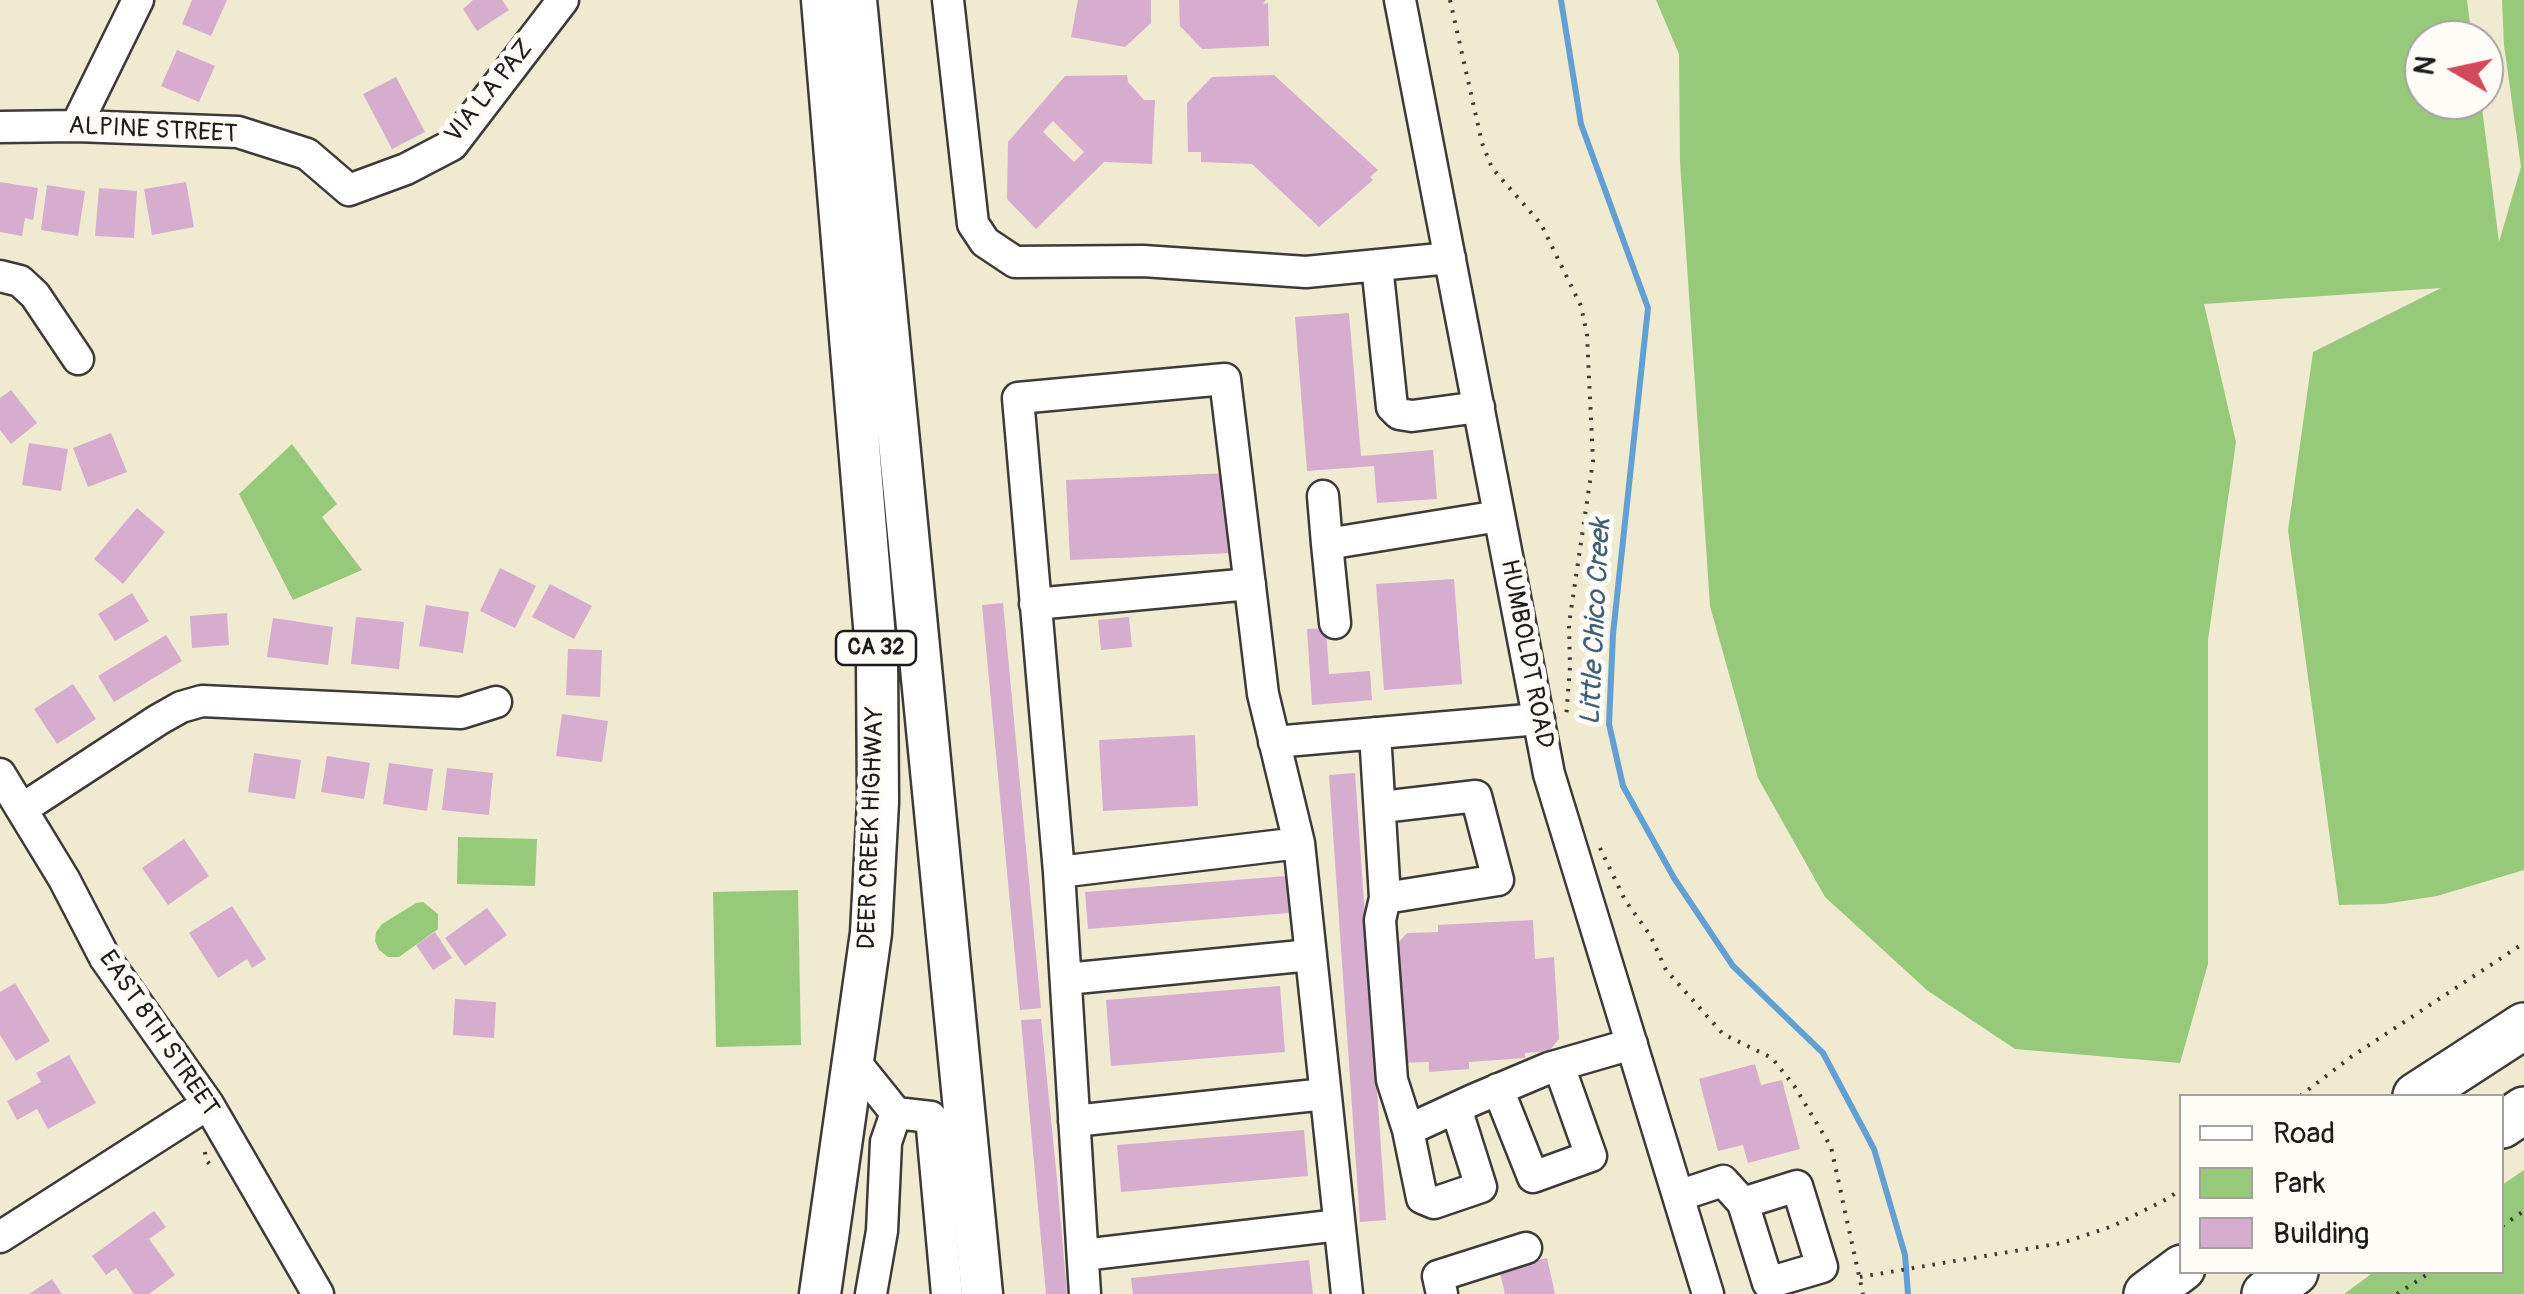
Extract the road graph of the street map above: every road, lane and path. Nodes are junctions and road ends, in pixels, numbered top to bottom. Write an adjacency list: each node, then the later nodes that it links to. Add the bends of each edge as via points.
1 (138, 0): 8 (street)
2 (564, 0): 10 (street, VIA LA PAZ, via 452,145)
3 (822, 0): 38 (main road, DEER CREEK HIGHWAY / CA 32, via 877,662 871,933)
4 (856, 0): 65 (main road, DEER CREEK HIGHWAY / CA 32)
5 (948, 0): 12 (street, via 972,224 1015,262 1143,261 1306,272)
6 (1400, 0): 11 (street, HUMBOLDT ROAD)
7 (1450, 0): 23 (path, via 1492,168 1541,224 1581,306 1587,335 1593,461 1569,624 1570,667)
8 (76, 126): 9 (street, ALPINE STREET); 10 (street, ALPINE STREET, via 238,132 306,154)
9 (0, 127)
10 (349, 190)
11 (1450, 258): 12 (street); 15 (street, HUMBOLDT ROAD)
12 (1377, 265): 15 (street, via 1392,407 1412,416)
13 (0, 276): 14 (street, via 20,281 35,295)
14 (78, 359)
15 (1479, 408): 17 (street, HUMBOLDT ROAD)
16 (1322, 496): 18 (street)
17 (1499, 516): 18 (street); 23 (street, HUMBOLDT ROAD)
18 (1328, 544): 21 (street)
19 (1250, 584): 20 (street); 20 (street, via 1225,379 1018,398); 25 (street)
20 (1036, 604): 31 (street)
21 (1335, 623)
22 (496, 702): 28 (street, via 462,713 202,701 158,720)
23 (1552, 721): 24 (street); 37 (street, HUMBOLDT ROAD, via 1550,774)
24 (1375, 733): 25 (street); 27 (street)
25 (1274, 742): 30 (street)
26 (0, 774): 28 (street, EAST 8TH STREET)
27 (1382, 807): 32 (street); 32 (street, via 1476,796 1498,880)
28 (22, 810): 44 (street, EAST 8TH STREET, via 104,958)
29 (1594, 838): 59 (path, via 1666,970 1724,1034 1772,1058 1795,1087 1831,1147)
30 (1299, 843): 31 (street); 34 (street)
31 (1059, 872): 35 (street)
32 (1385, 898): 48 (street, via 1380,920 1392,1080)
33 (2524, 944): 42 (path)
34 (1310, 956): 35 (street); 41 (street)
35 (1066, 979): 47 (street)
36 (2524, 1026): 43 (highway)
37 (1632, 1044): 39 (street); 50 (street, HUMBOLDT ROAD)
38 (855, 1062): 46 (street); 62 (main road, DEER CREEK HIGHWAY / CA 32)
39 (1559, 1066): 40 (street); 40 (street, via 1591,1156 1533,1176)
40 (1498, 1089): 45 (street)
41 (1325, 1094): 47 (street); 52 (street)
42 (2303, 1094)
43 (2419, 1094)
44 (208, 1104): 53 (street); 61 (street, EAST 8TH STREET)
45 (1456, 1108): 48 (street); 48 (street, via 1481,1187 1434,1203 1422,1198)
46 (896, 1113): 63 (street, via 886,1142); 64 (street, via 930,1117)
47 (1074, 1120): 55 (street)
48 (1408, 1130)
49 (2179, 1190): 59 (path, via 2078,1237)
50 (1678, 1196): 51 (street, via 1723,1181); 69 (street, HUMBOLDT ROAD)
51 (1743, 1203): 60 (street); 60 (street, via 1798,1186 1822,1267)
52 (1340, 1225): 55 (street); 67 (street)
53 (0, 1237)
54 (1526, 1248): 68 (street, via 1438,1276)
55 (1083, 1255): 66 (street)
56 (2179, 1270): 71 (highway)
57 (2291, 1274): 72 (highway)
58 (2429, 1274): 73 (path)
59 (1860, 1277): 70 (path)
60 (1766, 1289)
61 (318, 1294)
62 (820, 1294)
63 (871, 1294)
64 (947, 1294)
65 (982, 1294)
66 (1085, 1294)
67 (1347, 1294)
68 (1442, 1294)
69 (1708, 1294)
70 (1862, 1294)
71 (2147, 1294)
72 (2265, 1294)
73 (2397, 1294)

